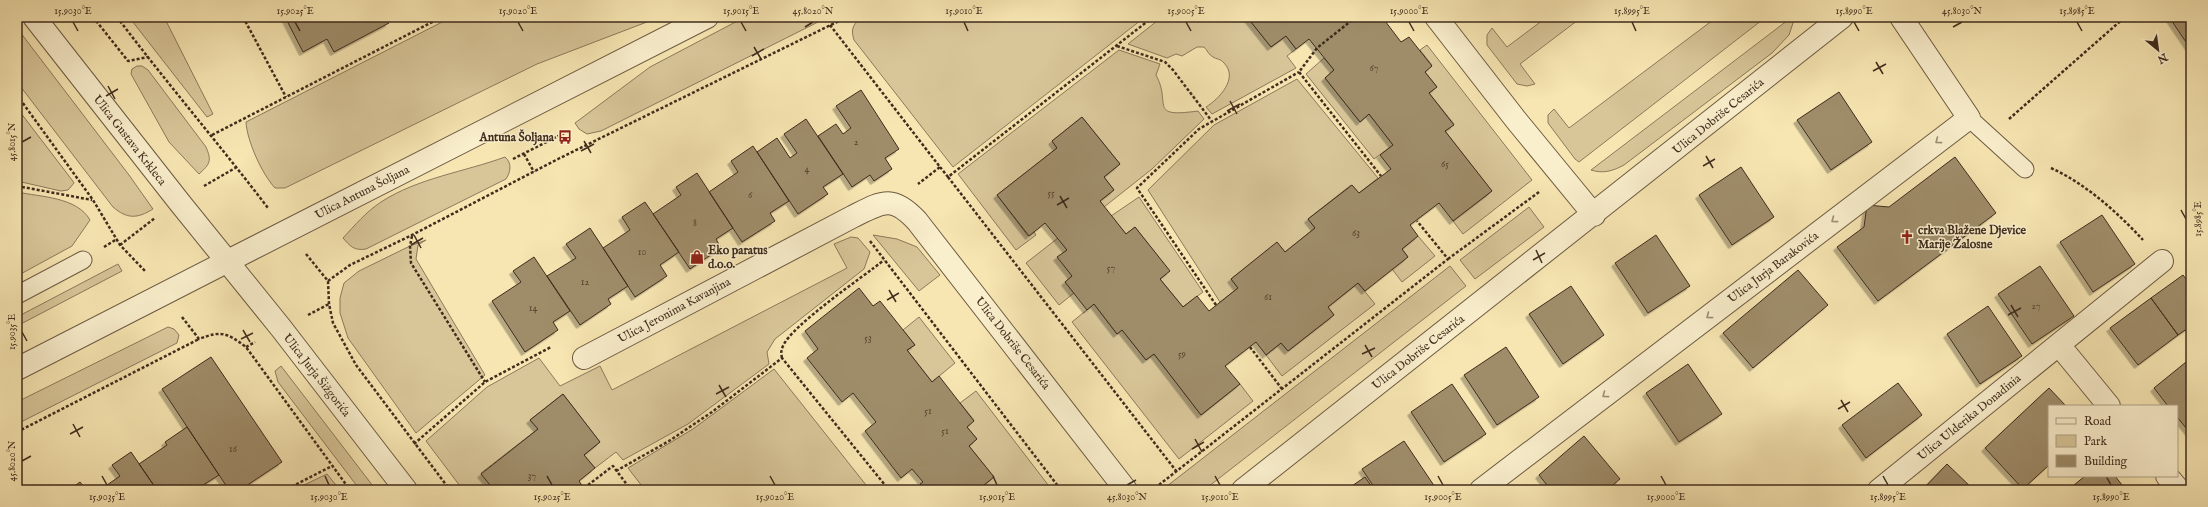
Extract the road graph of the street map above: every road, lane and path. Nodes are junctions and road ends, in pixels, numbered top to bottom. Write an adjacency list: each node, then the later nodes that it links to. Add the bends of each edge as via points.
1 (34, 17): 48 (street, Ulica Gustava Krkleca)
2 (93, 17): 16 (path, via 128,61)
3 (117, 17): 16 (path)
4 (243, 17): 19 (path)
5 (442, 17): 19 (path)
6 (707, 17): 48 (street, Ulica Antuna Šoljana)
7 (847, 17): 14 (path)
8 (1153, 17): 15 (path)
9 (1356, 17): 17 (path, via 1317,48)
10 (1436, 17): 39 (street)
11 (1902, 17): 20 (street)
12 (2125, 17): 24 (path)
13 (1838, 18): 39 (street, Ulica Dobriše Cesarića)
14 (830, 25): 28 (path); 30 (path)
15 (1117, 46): 21 (path, via 1164,62); 32 (path)
16 (148, 57): 23 (path)
17 (1299, 72): 21 (path); 31 (path)
18 (17, 96): 37 (path)
19 (286, 97): 23 (path)
20 (1969, 118): 24 (lane); 86 (street, Ulica Jurja Barakovića, one-way to 86)
21 (1211, 120): 56 (path, via 1137,188)
22 (570, 130): 25 (path)
23 (212, 134): 27 (path)
24 (1989, 136): 29 (lane)
25 (524, 154): 26 (path); 30 (path)
26 (513, 159)
27 (237, 167): 33 (path); 36 (path)
28 (940, 168): 32 (path); 38 (path)
29 (2025, 169): 49 (path, via 2052,168 2085,188 2126,221)
30 (534, 172): 43 (path)
31 (1381, 176)
32 (948, 177): 72 (path)
33 (214, 180)
34 (17, 186): 37 (path)
35 (1540, 192): 45 (path)
36 (257, 193)
37 (93, 200): 44 (path)
38 (894, 203): 40 (street, Ulica Jeronima Kavanjina, via 877,205); 83 (street, Ulica Dobriše Cesarića, via 906,209 918,221)
39 (1594, 215): 85 (street, Ulica Dobriše Cesarića)
40 (852, 217): 47 (path); 62 (street, Ulica Jeronima Kavanjina)
41 (1416, 221): 45 (path)
42 (149, 222): 44 (path)
43 (412, 235): 52 (path, via 350,265); 65 (path, via 412,263)
44 (120, 245): 50 (path)
45 (1448, 259): 66 (path)
46 (84, 260): 53 (lane)
47 (884, 260): 63 (path, via 800,326 783,344); 82 (path)
48 (228, 261): 64 (street, Ulica Antuna Šoljana); 78 (street, Ulica Jurja Šižgorića)
49 (2162, 261): 59 (street, Ulica Ulderika Donadinia)
50 (144, 268)
51 (322, 273): 52 (path)
52 (328, 281): 54 (path)
53 (17, 295)
54 (328, 304): 55 (path); 69 (path, via 333,323 356,365)
55 (323, 306)
56 (1216, 306)
57 (185, 321): 58 (path)
58 (199, 339): 68 (path); 70 (path, via 215,333 229,335 246,347)
59 (2059, 345): 67 (street); 87 (street, Ulica Ulderika Donadinia)
60 (551, 347): 65 (path)
61 (1250, 347): 66 (path)
62 (584, 358)
63 (782, 358): 71 (path, via 712,412 669,441); 81 (path)
64 (17, 369)
65 (485, 382): 69 (path)
66 (1282, 389): 72 (path)
67 (2108, 405)
68 (17, 432)
69 (414, 444): 79 (path)
70 (332, 466): 75 (path); 77 (path)
71 (616, 471): 74 (path, via 613,466); 80 (path)
72 (1177, 472): 84 (path)
73 (2168, 477): 88 (street)
74 (584, 488)
75 (289, 489): 76 (path)
76 (286, 490)
77 (350, 490)
78 (406, 490)
79 (450, 490)
80 (632, 490)
81 (889, 490)
82 (1061, 490)
83 (1126, 490)
84 (1152, 490)
85 (1243, 490)
86 (1481, 490)
87 (1879, 490)
88 (2179, 490)

